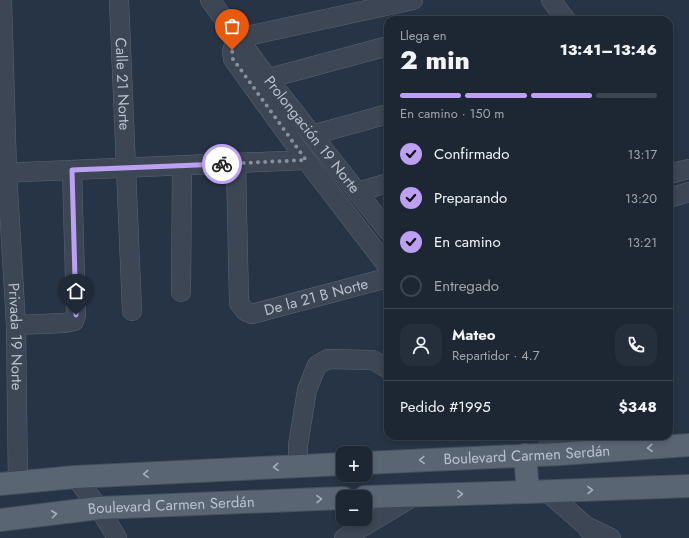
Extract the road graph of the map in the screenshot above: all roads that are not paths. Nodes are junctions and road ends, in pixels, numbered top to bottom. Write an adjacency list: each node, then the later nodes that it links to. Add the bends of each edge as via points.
1 (2, 0): 17 (street, Privada 19 Norte)
2 (119, 0): 15 (street, Calle 21 Norte)
3 (210, 0): 7 (street, Prolongación 19 Norte)
4 (413, 0): 7 (street)
5 (551, 0): 6 (street)
6 (563, 16)
7 (238, 38): 9 (street, Prolongación 19 Norte); 12 (street, Prolongación 19 Norte, via 232,50 233,59)
8 (384, 47): 9 (street)
9 (268, 80): 11 (street, Prolongación 19 Norte)
10 (384, 115): 11 (street)
11 (312, 135): 19 (street, Prolongación 19 Norte)
12 (306, 160): 13 (street); 24 (street, Prolongación 19 Norte)
13 (236, 163): 14 (street); 25 (street, De la 21 B Norte, via 239,303 245,311 252,314 372,282)
14 (182, 166): 15 (street); 26 (street)
15 (126, 168): 16 (street); 27 (street, Calle 21 Norte)
16 (72, 170): 17 (street); 28 (street, via 76,315 74,321 65,323)
17 (4, 173): 23 (street, Privada 19 Norte)
18 (384, 184): 19 (street)
19 (357, 192): 22 (street, Prolongación 19 Norte)
20 (689, 192): 21 (street)
21 (673, 197)
22 (384, 226)
23 (5, 229): 28 (street, Privada 19 Norte)
24 (384, 262)
25 (384, 269)
26 (181, 292)
27 (132, 311)
28 (10, 318): 38 (street, Privada 19 Norte)
29 (384, 367): 36 (street, via 373,360 328,359 317,365 304,405 298,445)
30 (550, 440): 32 (street)
31 (689, 445): 32 (main road, Boulevard Carmen Serdán, one-way to 32)
32 (560, 454): 33 (main road, Boulevard Carmen Serdán)
33 (525, 455): 34 (main road, Boulevard Carmen Serdán, one-way to 34); 40 (main road)
34 (372, 463)
35 (336, 464): 36 (main road)
36 (298, 466): 37 (main road, one-way to 37)
37 (75, 477): 38 (main road); 44 (street)
38 (9, 483)
39 (689, 486): 40 (main road, one-way to 39)
40 (537, 492): 41 (main road, one-way to 40); 46 (street)
41 (416, 495): 42 (main road); 48 (street)
42 (372, 497)
43 (336, 498): 44 (main road, Boulevard Carmen Serdán, one-way to 43)
44 (99, 508): 45 (main road, Boulevard Carmen Serdán, one-way to 44); 47 (street)
45 (5, 522)
46 (590, 532): 49 (street)
47 (117, 538)
48 (344, 538)
49 (611, 538)

